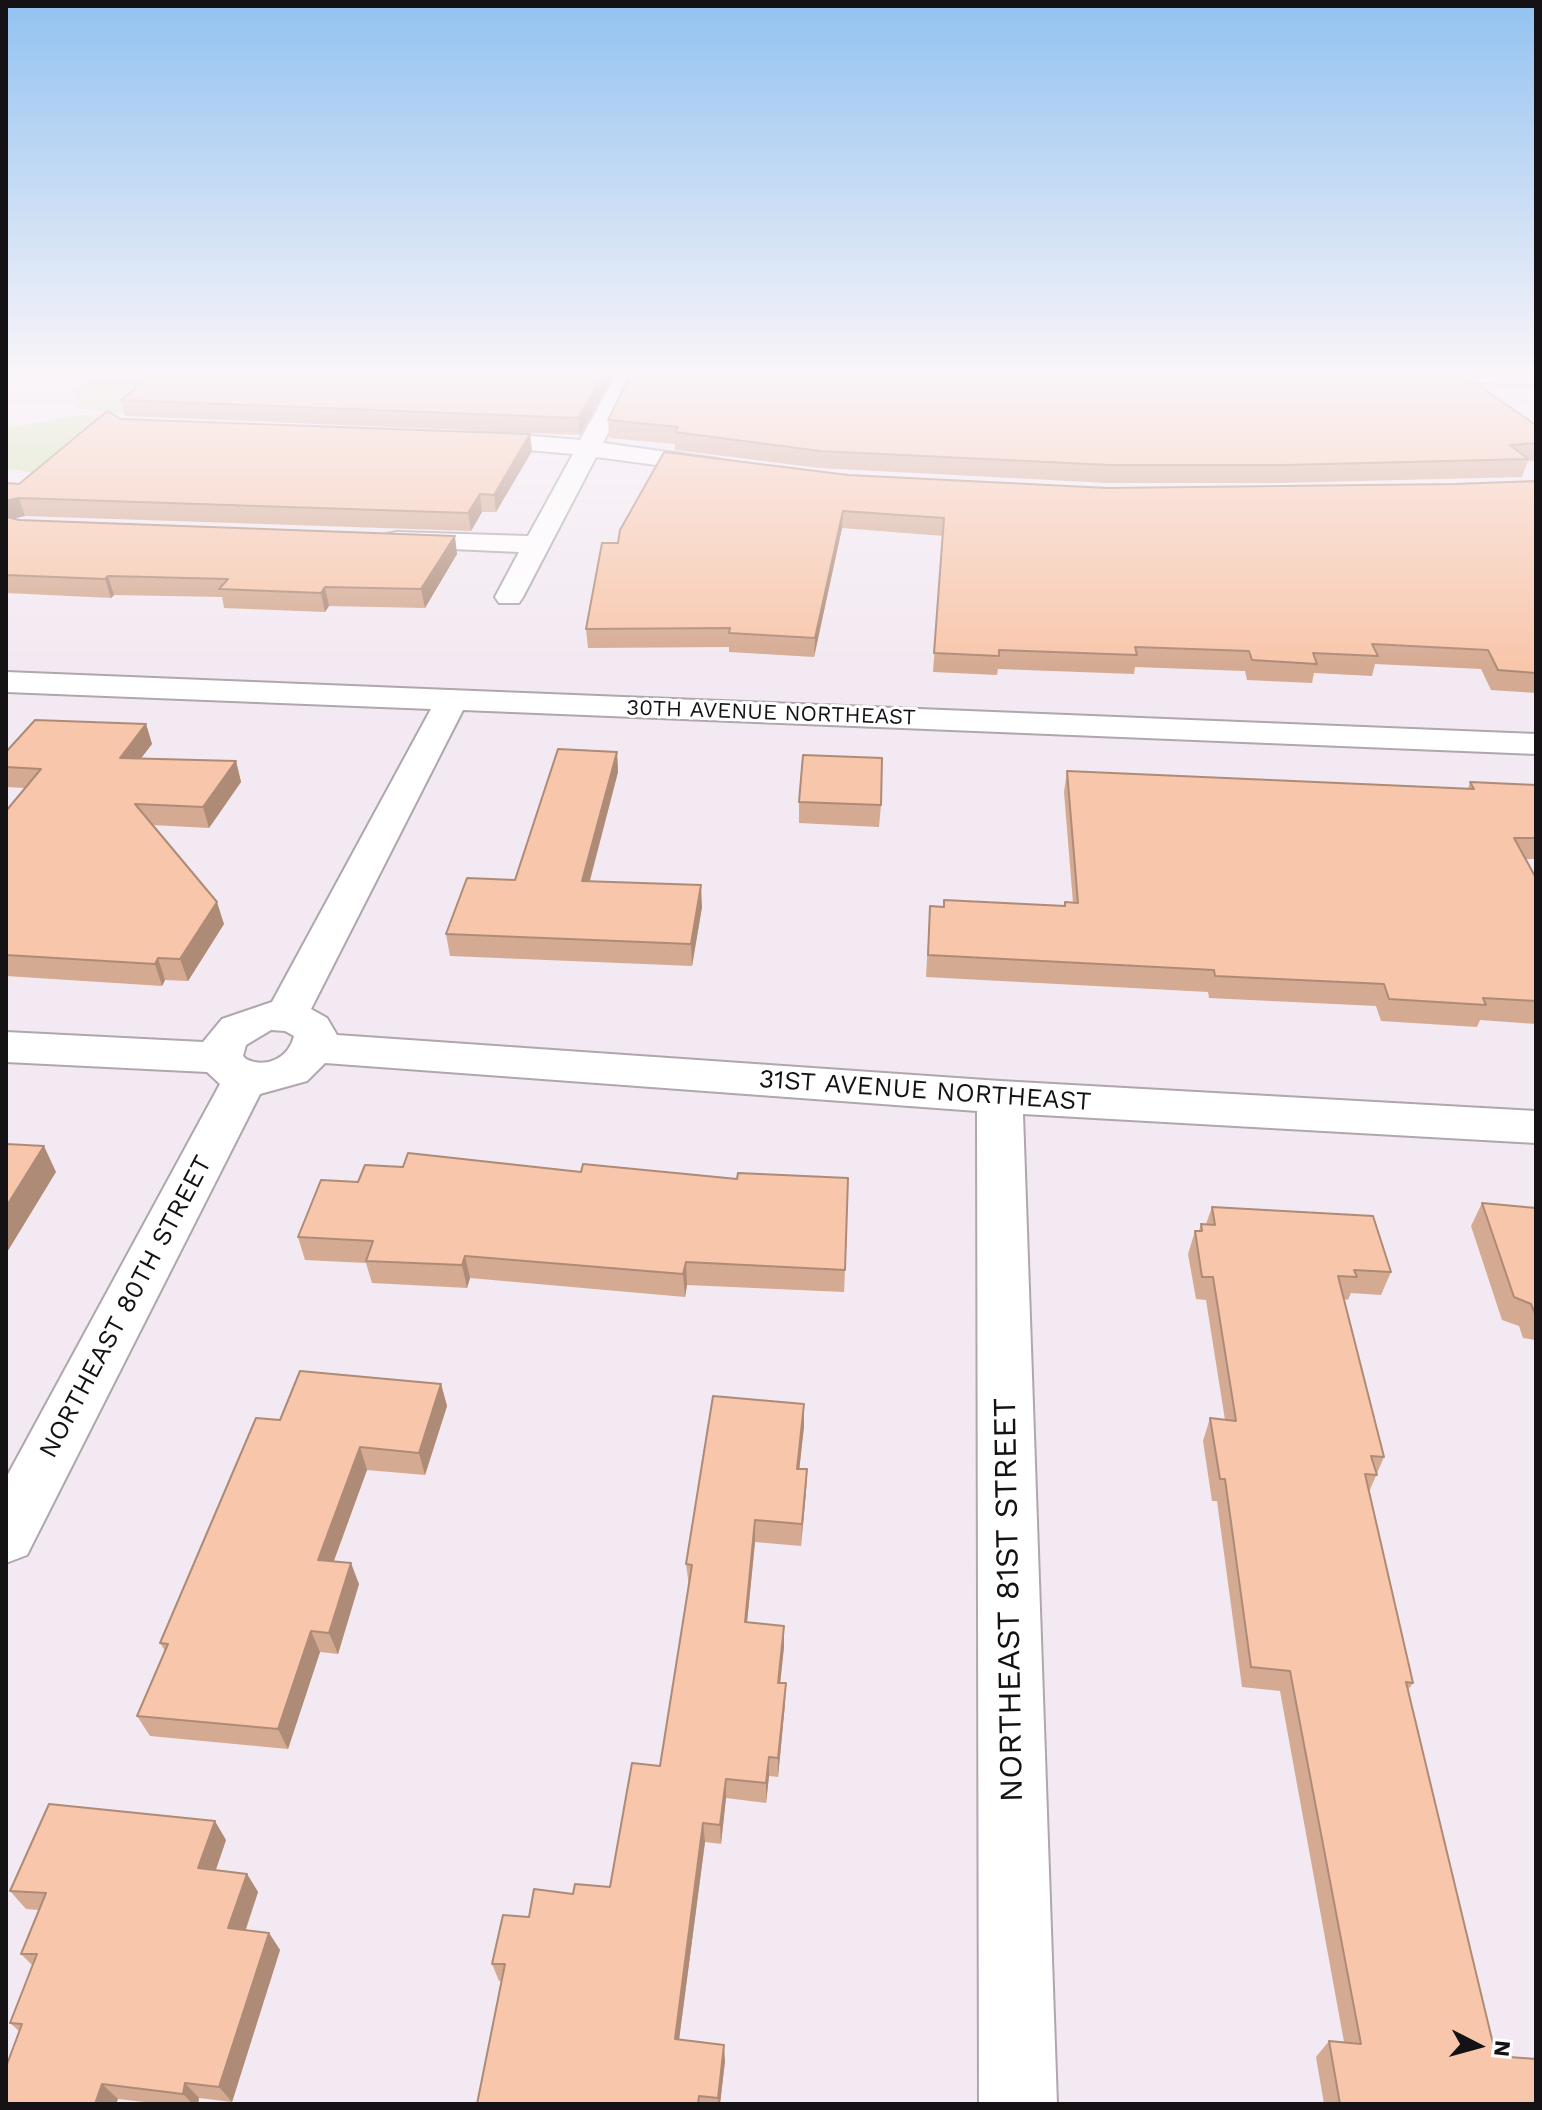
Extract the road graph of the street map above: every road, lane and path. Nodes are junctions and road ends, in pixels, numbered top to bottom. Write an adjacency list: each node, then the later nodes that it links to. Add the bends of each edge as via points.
1 (578, 469): 3 (street)
2 (373, 539): 3 (street)
3 (538, 545): 4 (street)
4 (509, 597)
5 (6, 682): 6 (street, 30TH AVENUE NORTHEAST)
6 (452, 700): 7 (street, 30TH AVENUE NORTHEAST); 8 (street)
7 (1536, 744)
8 (300, 1032): 10 (street, via 304,1062 291,1070 277,1076); 10 (street, via 255,1020 238,1027 227,1037); 11 (street, 31ST AVENUE NORTHEAST)
9 (6, 1047): 10 (street)
10 (233, 1068): 13 (street, NORTHEAST 80TH STREET)
11 (1000, 1097): 12 (street, 31ST AVENUE NORTHEAST); 14 (street, NORTHEAST 81ST STREET)
12 (1536, 1127)
13 (6, 1536)
14 (1018, 2104)

